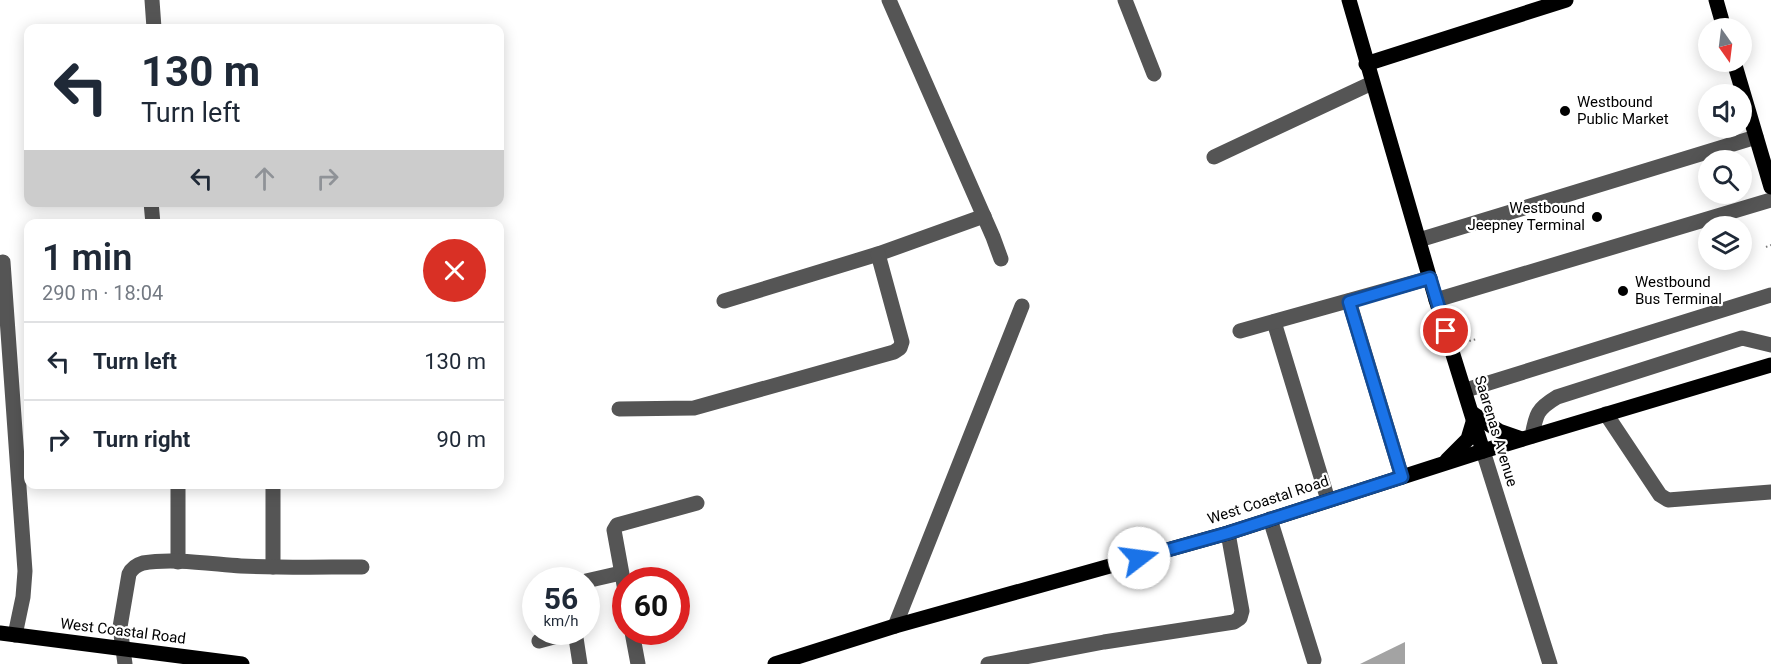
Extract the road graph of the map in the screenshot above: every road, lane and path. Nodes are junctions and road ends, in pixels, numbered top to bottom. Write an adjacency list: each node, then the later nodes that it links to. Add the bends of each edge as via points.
1 (152, 0): 8 (street)
2 (889, 0): 17 (street)
3 (1125, 0): 11 (street)
4 (1349, 0): 9 (main road, Saarenas Avenue)
5 (1566, 0): 9 (main road)
6 (1716, 0): 7 (main road)
7 (1721, 18)
8 (154, 24)
9 (1366, 64): 12 (main road, Saarenas Avenue)
10 (1737, 72): 13 (main road)
11 (1154, 74)
12 (1372, 83): 14 (street); 18 (main road, Saarenas Avenue)
13 (1756, 137): 15 (main road); 18 (street)
14 (1214, 157)
15 (1771, 187)
16 (1771, 200): 26 (street)
17 (984, 216): 21 (street); 22 (street)
18 (1419, 240): 24 (main road, Saarenas Avenue)
19 (1771, 245): 20 (path)
20 (1767, 247)
21 (878, 254): 27 (street); 35 (street, via 902,342 894,352 693,408)
22 (1001, 258)
23 (3, 262): 54 (street, via 25,571 23,597)
24 (1430, 278): 26 (main road, Saarenas Avenue); 28 (street)
25 (1771, 295): 34 (street)
26 (1436, 300): 34 (main road, Saarenas Avenue)
27 (724, 301)
28 (1349, 302): 30 (street); 41 (street)
29 (1022, 306): 53 (street)
30 (1274, 322): 31 (street); 45 (street)
31 (1240, 331)
32 (1771, 345): 38 (street, via 1742,338 1557,397 1542,406)
33 (1771, 365): 36 (main road, West Coastal Road)
34 (1466, 390): 37 (main road, Saarenas Avenue)
35 (619, 409)
36 (1606, 414): 38 (main road, West Coastal Road); 44 (street, via 1660,495 1668,500)
37 (1473, 416): 38 (main road, via 1499,431); 39 (main road, Saarenas Avenue); 40 (main road, via 1468,439)
38 (1527, 438): 39 (main road, West Coastal Road)
39 (1483, 450): 40 (main road, West Coastal Road); 66 (street, Saarenas Avenue)
40 (1442, 464): 41 (main road, West Coastal Road)
41 (1402, 477): 45 (main road, West Coastal Road)
42 (178, 489): 49 (street)
43 (273, 489): 50 (street)
44 (1771, 492)
45 (1328, 500): 47 (main road, West Coastal Road)
46 (697, 503): 52 (street, via 617,525 614,530)
47 (1270, 519): 48 (main road, West Coastal Road); 59 (street)
48 (1228, 533): 53 (main road, West Coastal Road); 65 (street, via 1242,611 1234,622)
49 (178, 562): 50 (street); 57 (street, via 144,563 132,568 120,627)
50 (273, 567): 51 (street)
51 (362, 567)
52 (620, 567)
53 (895, 626): 64 (main road, West Coastal Road)
54 (7, 634): 57 (main road, West Coastal Road)
55 (577, 645): 62 (street)
56 (634, 645): 63 (street)
57 (124, 657): 58 (main road, West Coastal Road)
58 (155, 658): 60 (main road, West Coastal Road)
59 (1314, 660)
60 (202, 661): 61 (main road, West Coastal Road)
61 (242, 664)
62 (580, 664)
63 (638, 664)
64 (775, 664)
65 (987, 664)
66 (1550, 664)

